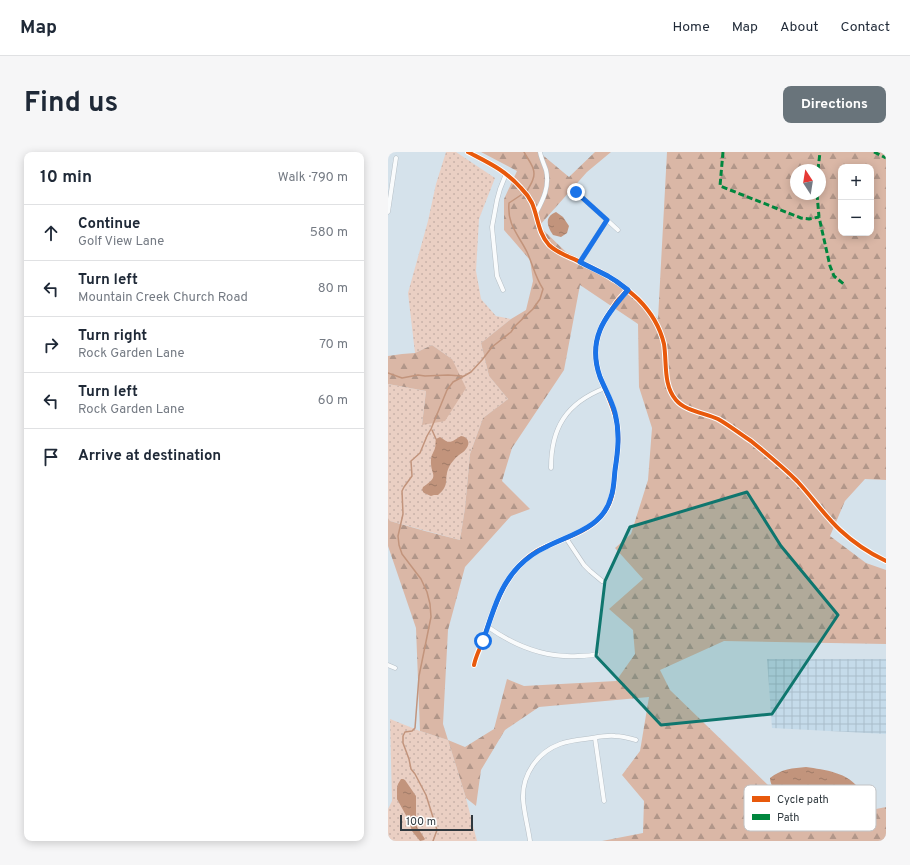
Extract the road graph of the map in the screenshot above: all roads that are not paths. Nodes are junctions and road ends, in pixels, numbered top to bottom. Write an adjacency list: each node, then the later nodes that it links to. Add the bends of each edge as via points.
1 (468, 152): 4 (street)
2 (540, 152): 7 (street, via 547,187)
3 (396, 158): 6 (street)
4 (506, 174): 7 (street, via 528,195); 11 (street, via 496,200 492,228 497,276)
5 (576, 192): 8 (street)
6 (388, 212)
7 (535, 213): 10 (street, via 541,233 549,245 557,252)
8 (607, 220): 9 (street); 10 (street)
9 (618, 230)
10 (580, 262): 12 (street, via 608,276)
11 (503, 290)
12 (628, 290): 13 (street, via 606,318 597,338 596,361); 16 (street, via 645,307 659,329 664,346 668,385 676,400 685,407 722,421 768,454 797,481 839,529 864,549)
13 (605, 388): 14 (street, via 580,400 563,419 554,441); 15 (street, via 615,414 618,433 612,496 606,510 596,521)
14 (551, 468)
15 (566, 538): 17 (street, via 584,564); 18 (street, via 536,552 515,570 501,592)
16 (886, 561)
17 (602, 581)
18 (488, 627): 19 (street, via 543,654 569,657); 21 (street)
19 (597, 654)
20 (388, 665): 22 (street)
21 (474, 665)
22 (395, 668)
23 (595, 738): 24 (street, via 616,736); 25 (street); 26 (street, via 569,741 555,746 540,756 531,767 523,797)
24 (636, 740)
25 (604, 801)
26 (530, 841)

